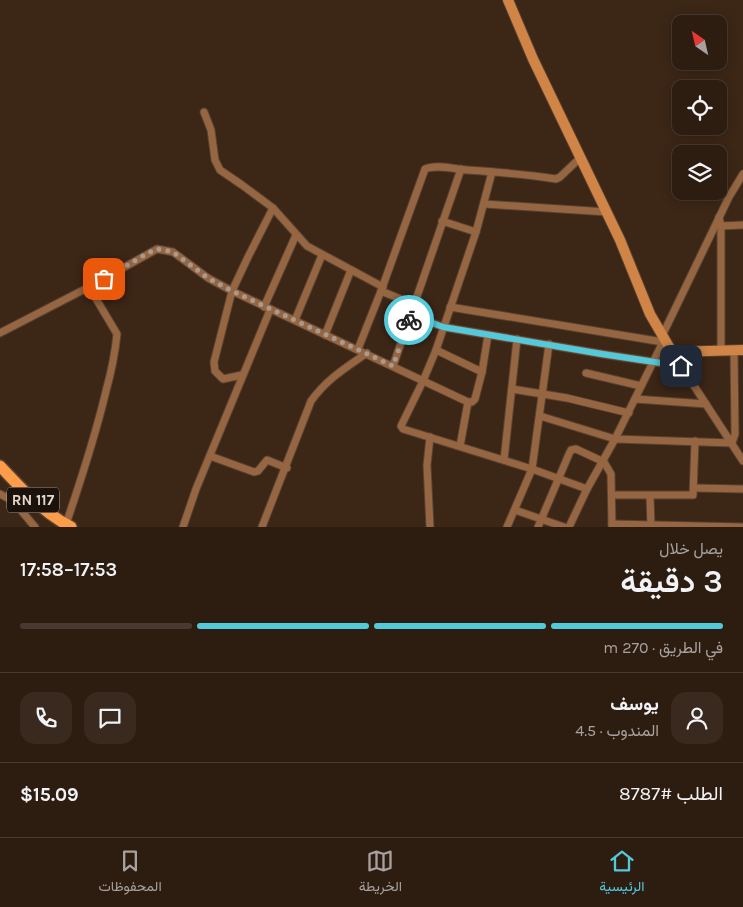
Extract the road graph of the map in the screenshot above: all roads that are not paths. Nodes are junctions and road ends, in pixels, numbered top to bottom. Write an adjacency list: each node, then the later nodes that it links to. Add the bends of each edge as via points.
1 (508, 0): 3 (street)
2 (204, 112): 8 (street, via 220,170)
3 (580, 158): 5 (street, via 556,179); 9 (street)
4 (461, 169): 5 (street); 11 (street); 19 (street, via 425,169)
5 (492, 172): 7 (street)
6 (743, 174): 10 (street)
7 (485, 204): 9 (street); 14 (street)
8 (272, 208): 15 (street); 20 (street)
9 (607, 212): 31 (street)
10 (719, 217): 12 (street); 31 (street)
11 (442, 221): 14 (street); 21 (street)
12 (721, 226): 13 (street); 35 (street)
13 (743, 226)
14 (476, 232): 22 (street)
15 (296, 235): 16 (street); 23 (street)
16 (322, 255): 17 (street); 25 (street)
17 (351, 270): 19 (street); 28 (street)
18 (89, 287): 20 (street, via 156,249 173,252); 27 (street); 78 (street, via 116,334 116,343 100,419)
19 (382, 289): 21 (street); 33 (street)
20 (232, 291): 23 (street); 44 (street, via 213,367 223,379)
21 (415, 305): 24 (street)
22 (450, 307): 26 (street); 31 (street)
23 (267, 308): 25 (street); 44 (street)
24 (411, 315): 26 (street); 40 (street)
25 (295, 320): 28 (street)
26 (443, 327): 29 (street); 34 (street)
27 (0, 333)
28 (326, 335): 33 (street)
29 (488, 335): 30 (street); 42 (street)
30 (517, 339): 32 (street); 47 (street)
31 (663, 339): 37 (street); 39 (street)
32 (548, 344): 39 (street); 48 (street)
33 (358, 349): 38 (street)
34 (436, 350): 42 (street); 45 (street)
35 (721, 351): 36 (street); 37 (street)
36 (738, 351): 58 (street)
37 (672, 352): 41 (street)
38 (367, 353): 40 (street); 65 (street, via 332,377 311,401)
39 (654, 362): 41 (street); 46 (street)
40 (393, 366): 45 (street)
41 (681, 366): 51 (street)
42 (482, 372): 50 (street, via 475,399)
43 (586, 373): 46 (street)
44 (242, 375): 60 (street)
45 (424, 381): 50 (street); 54 (street, via 401,426)
46 (641, 386): 49 (street)
47 (512, 390): 48 (street); 61 (street)
48 (543, 393): 52 (street); 53 (street)
49 (635, 399): 51 (street); 52 (street)
50 (468, 402): 57 (street)
51 (706, 404): 58 (street)
52 (629, 413): 55 (street)
53 (540, 416): 55 (street); 66 (street)
54 (430, 437): 57 (street); 84 (street, via 427,465)
55 (616, 439): 56 (street); 63 (street)
56 (695, 441): 58 (street); 68 (street)
57 (460, 446): 61 (street)
58 (733, 446): 59 (street); 62 (street)
59 (743, 448)
60 (210, 456): 65 (street, via 254,472 268,460); 82 (street)
61 (504, 460): 66 (street)
62 (743, 460)
63 (604, 462): 67 (street, via 573,450); 70 (street); 73 (street, via 611,474)
64 (0, 466): 69 (main road, RN 117)
65 (286, 468): 83 (street)
66 (532, 469): 67 (street); 76 (street)
67 (559, 478): 70 (street); 77 (street)
68 (694, 488): 71 (street); 74 (street, via 690,496)
69 (22, 489): 75 (street); 78 (main road, RN 117, via 37,504)
70 (588, 489): 88 (street)
71 (743, 489)
72 (0, 494): 75 (street)
73 (612, 495): 74 (street); 79 (street)
74 (650, 496): 80 (street)
75 (13, 501): 81 (street)
76 (515, 510): 77 (street); 85 (street)
77 (542, 518): 86 (street); 87 (street)
78 (69, 526)
79 (612, 526): 80 (street)
80 (651, 526): 89 (street)
81 (35, 527)
82 (183, 527)
83 (262, 527)
84 (430, 527)
85 (507, 527)
86 (538, 527)
87 (564, 527)
88 (569, 527)
89 (743, 527)

